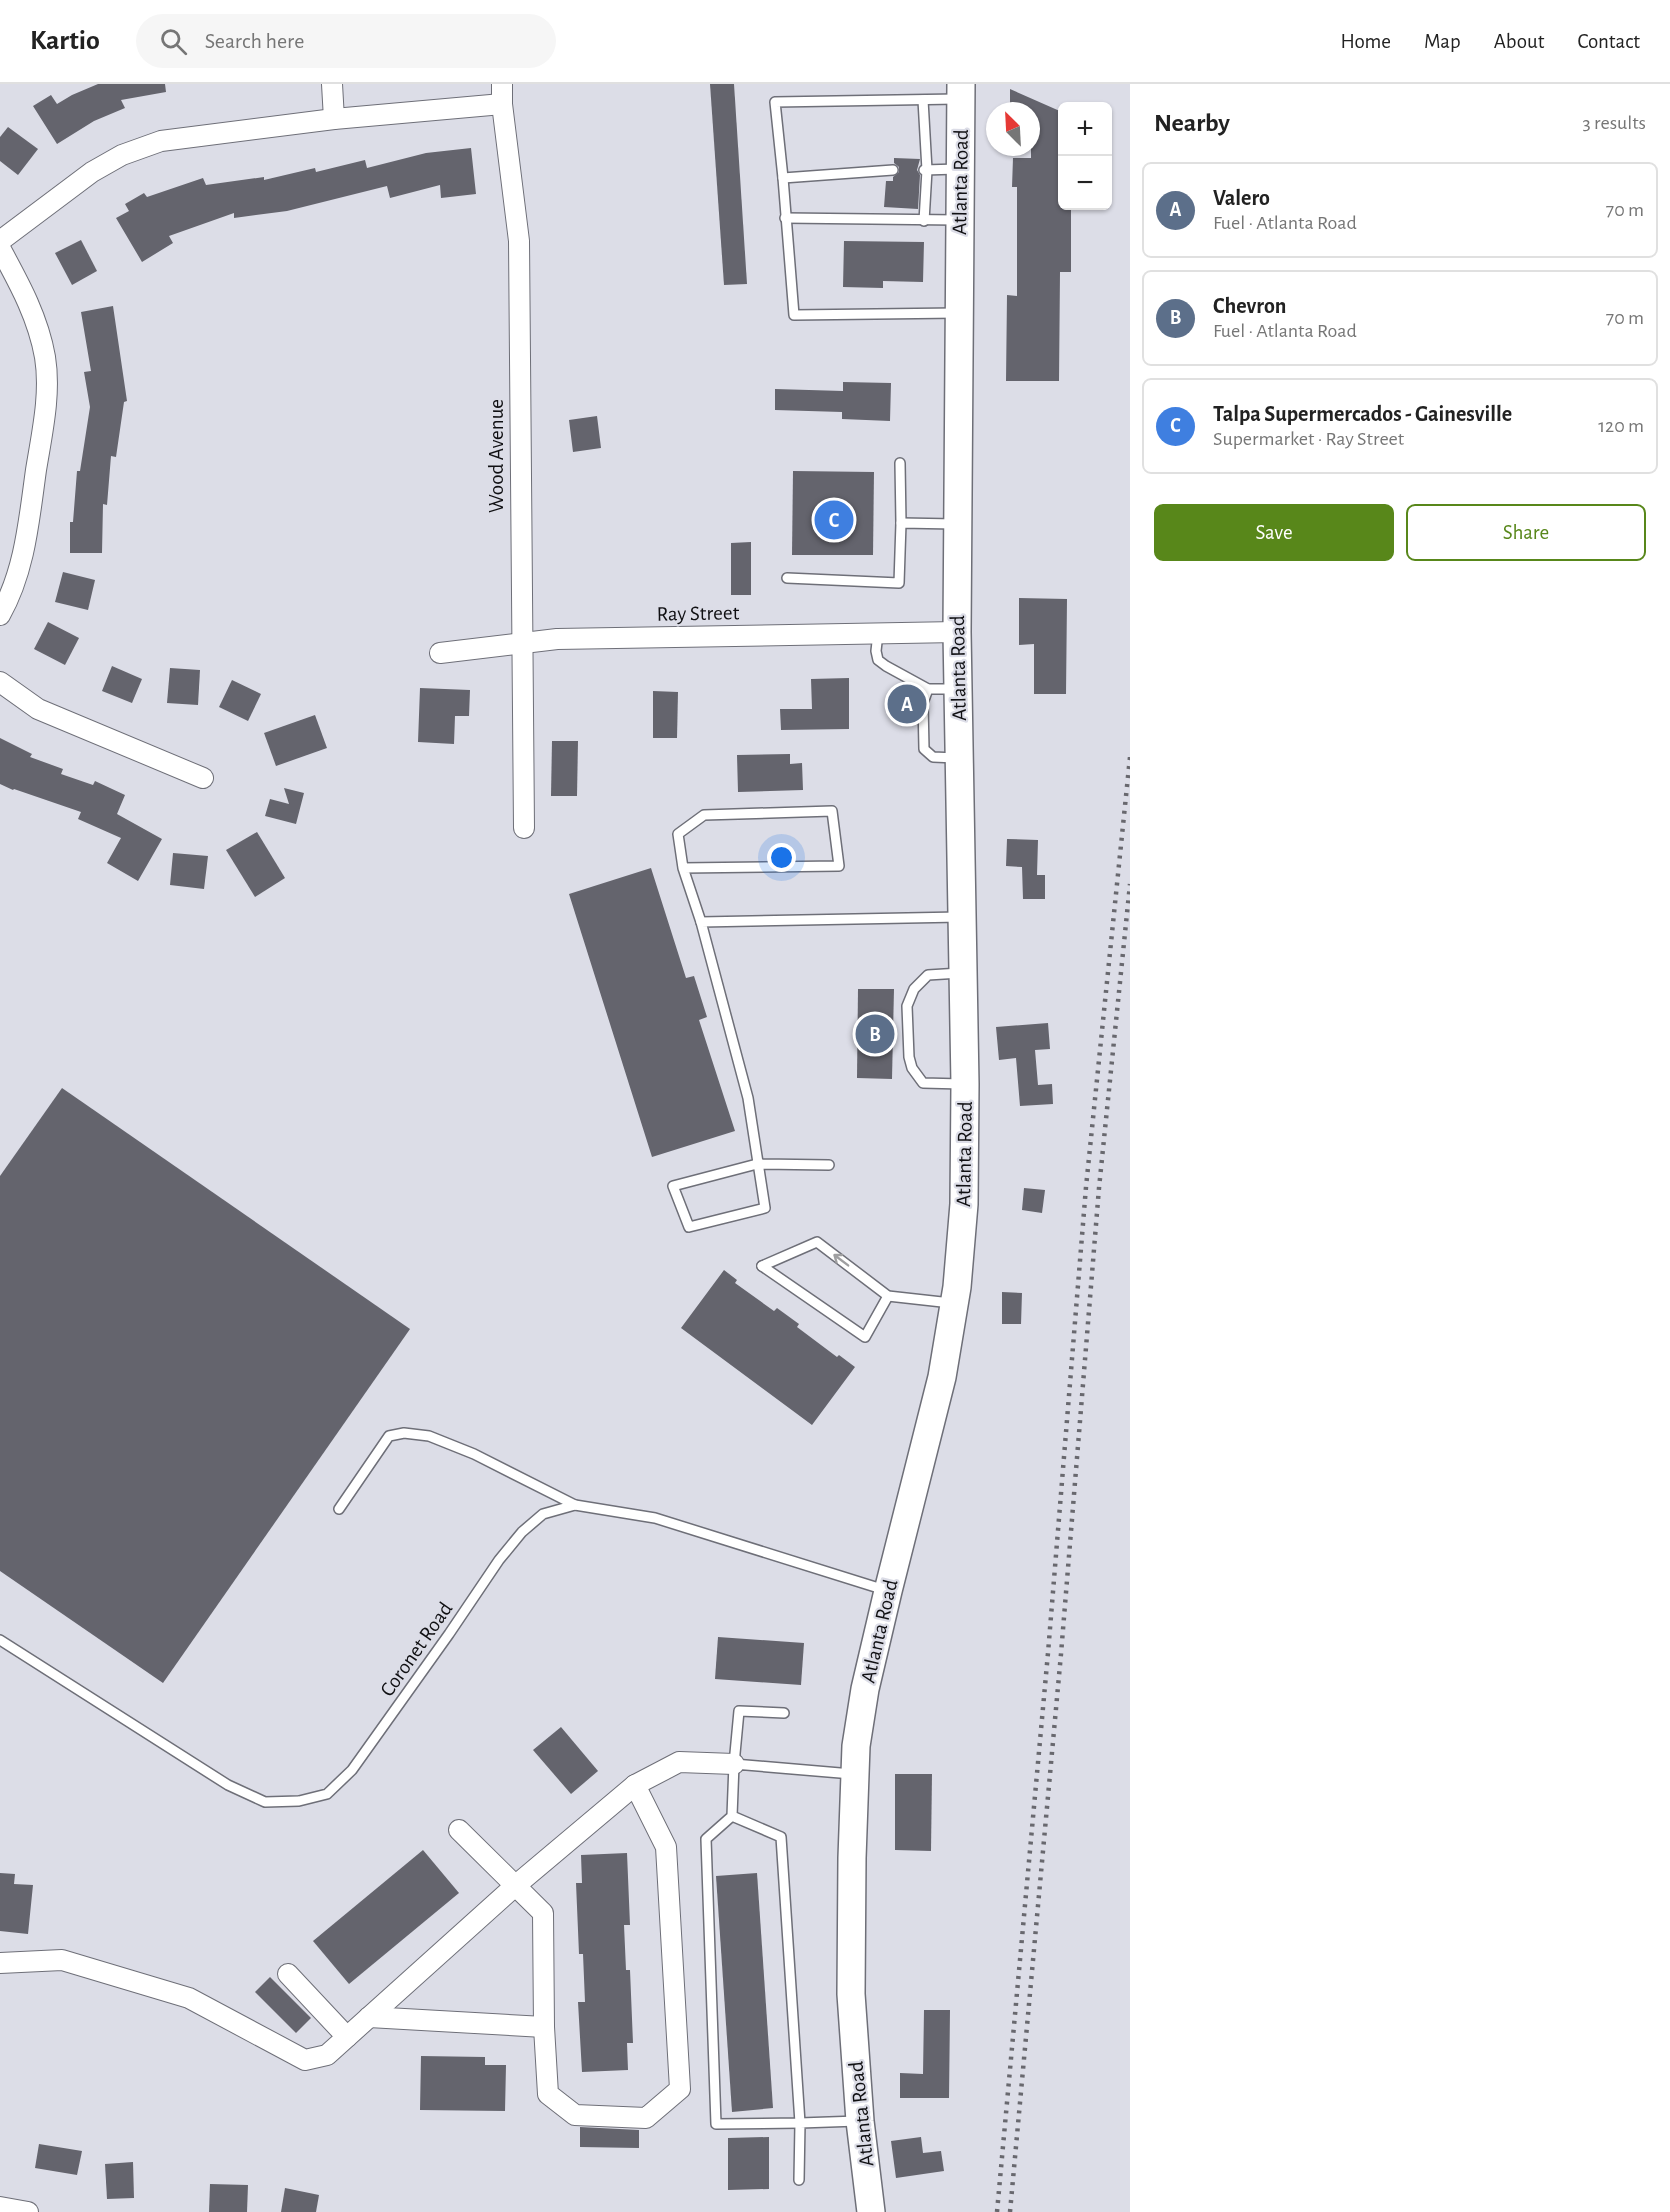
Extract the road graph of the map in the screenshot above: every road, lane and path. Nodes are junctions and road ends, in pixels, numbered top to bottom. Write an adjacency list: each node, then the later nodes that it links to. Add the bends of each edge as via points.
1 (332, 84): 6 (street)
2 (502, 84): 5 (street, Wood Avenue)
3 (961, 91): 4 (lane); 7 (main road, Atlanta Road)
4 (923, 100): 9 (lane); 10 (lane, via 775,102)
5 (502, 104): 6 (street); 24 (street, Wood Avenue, via 519,241)
6 (334, 119): 14 (street, via 151,144 92,172)
7 (960, 169): 9 (lane); 12 (main road, Atlanta Road)
8 (893, 170): 10 (lane)
9 (925, 170): 13 (lane)
10 (783, 178): 11 (lane)
11 (785, 218): 13 (lane); 16 (lane, via 794,315)
12 (960, 220): 13 (lane); 16 (main road, Atlanta Road)
13 (924, 221)
14 (0, 241)
15 (0, 248): 21 (street, via 36,320 45,358 46,404 23,554 10,597)
16 (959, 313): 19 (main road, Atlanta Road)
17 (900, 464): 18 (lane)
18 (901, 523): 19 (lane); 20 (lane, via 899,582)
19 (958, 524): 22 (main road, Atlanta Road)
20 (787, 578)
21 (0, 615)
22 (957, 632): 23 (street, Ray Street); 28 (main road, Atlanta Road)
23 (878, 633): 24 (street, Ray Street); 27 (lane, via 878,660)
24 (521, 643): 25 (street, Ray Street); 31 (street, Wood Avenue)
25 (440, 653)
26 (0, 682): 30 (street, via 38,709)
27 (928, 688): 28 (lane); 29 (lane, via 922,703 924,749 933,757)
28 (958, 689): 29 (main road, Atlanta Road)
29 (959, 758): 33 (main road, Atlanta Road)
30 (203, 778)
31 (524, 828)
32 (682, 868): 32 (lane, via 678,834 704,815 832,811 839,866); 34 (lane)
33 (962, 917): 34 (lane); 35 (main road, Atlanta Road)
34 (700, 922): 37 (lane, via 748,1098)
35 (963, 972): 36 (main road, Atlanta Road); 36 (lane, via 928,975 914,989 907,1006 909,1057 923,1083)
36 (965, 1084): 40 (main road, Atlanta Road, via 964,1204)
37 (757, 1164): 37 (lane, via 765,1208 690,1227 674,1186); 38 (lane)
38 (829, 1165)
39 (888, 1296): 39 (lane, one-way to 39, via 817,1242 762,1266 865,1337); 40 (lane)
40 (954, 1303): 43 (main road, Atlanta Road, via 942,1377)
41 (576, 1505): 42 (lane, via 474,1454 429,1436 404,1433 389,1436); 43 (lane, Coronet Road, via 655,1518); 44 (lane, Coronet Road, via 543,1514 522,1532 352,1770 327,1794 299,1801 265,1802 228,1785)
42 (339, 1509)
43 (888, 1591): 47 (main road, Atlanta Road, via 865,1689)
44 (0, 1640)
45 (784, 1713): 46 (lane, via 739,1711)
46 (734, 1764): 47 (lane); 48 (street, via 679,1762); 49 (lane)
47 (854, 1774): 57 (main road, Atlanta Road, via 851,1994)
48 (635, 1785): 51 (street); 55 (street, via 666,1847 680,2089 646,2118 575,2115 548,2094)
49 (732, 1816): 58 (lane, via 781,1837); 58 (lane, via 705,1839 716,2124)
50 (459, 1830): 51 (street)
51 (515, 1886): 54 (street); 55 (street, via 543,1913)
52 (0, 1963): 56 (street, via 62,1960 189,1998 305,2060 327,2055)
53 (288, 1974): 56 (street)
54 (369, 2017): 55 (street); 56 (street)
55 (544, 2027)
56 (347, 2037)
57 (860, 2121): 58 (lane); 62 (main road, Atlanta Road)
58 (800, 2123): 59 (lane)
59 (800, 2180)
60 (0, 2207): 61 (street)
61 (28, 2212)
62 (871, 2212)

